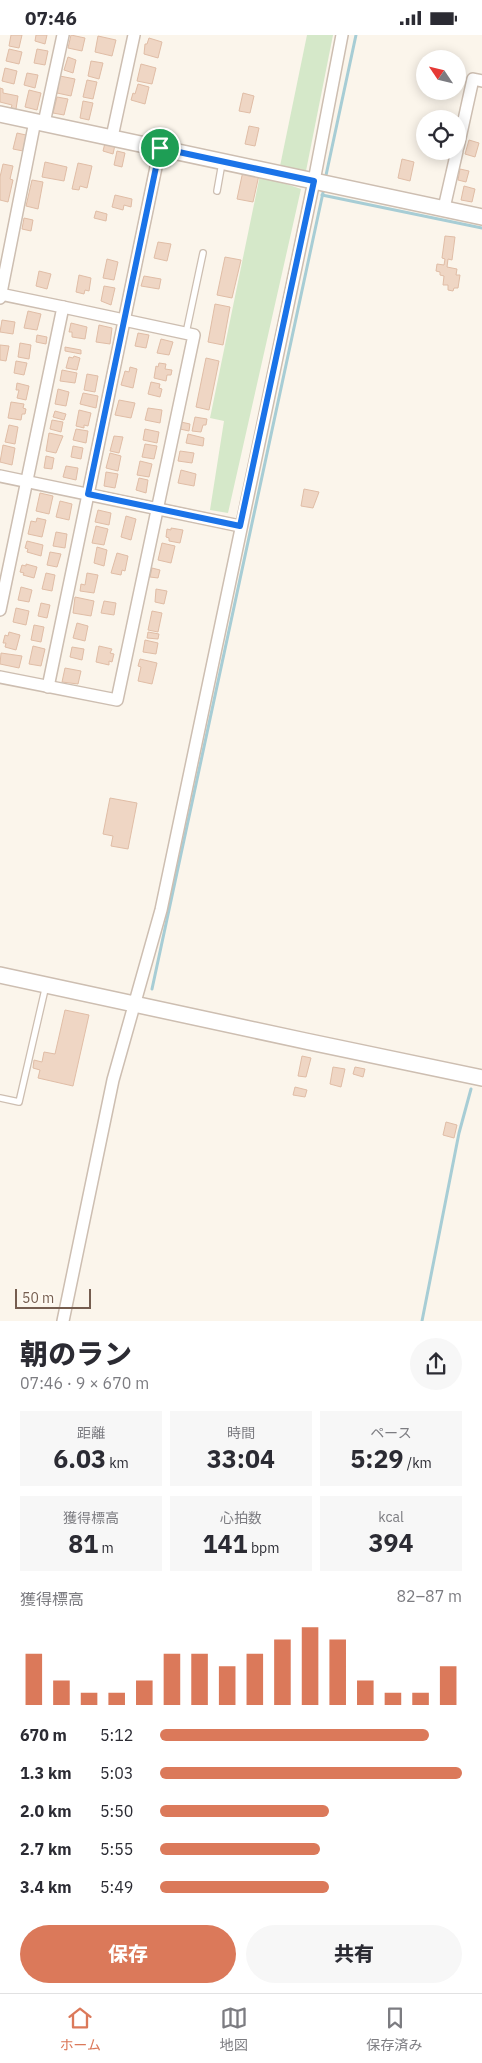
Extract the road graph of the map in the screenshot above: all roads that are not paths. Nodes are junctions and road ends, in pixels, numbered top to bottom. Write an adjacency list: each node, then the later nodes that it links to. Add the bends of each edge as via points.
1 (63, 35): 7 (street)
2 (134, 35): 8 (street)
3 (342, 35): 12 (street)
4 (482, 81): 5 (street, via 473,79)
5 (466, 111)
6 (0, 114): 7 (street)
7 (40, 122): 8 (street); 17 (street)
8 (112, 137): 9 (street)
9 (160, 148): 11 (street); 19 (street)
10 (455, 160): 14 (street)
11 (222, 161): 12 (street); 13 (lane)
12 (314, 181): 14 (street); 25 (street)
13 (217, 191)
14 (444, 209): 15 (street)
15 (482, 217)
16 (203, 253): 20 (lane)
17 (0, 295): 18 (street)
18 (63, 307): 19 (street); 22 (street)
19 (125, 321): 20 (street); 23 (street)
20 (186, 333): 24 (street, via 194,335)
21 (0, 476): 22 (street)
22 (28, 481): 23 (street); 26 (street)
23 (88, 494): 24 (street); 28 (street)
24 (156, 508): 25 (street); 28 (street, via 117,700)
25 (240, 526): 31 (street, via 161,910)
26 (0, 610)
27 (0, 677): 28 (street)
28 (48, 687)
29 (0, 975): 30 (street)
30 (46, 985): 31 (street); 33 (lane, via 19,1103)
31 (134, 1004): 32 (street); 34 (street, via 113,1080)
32 (482, 1078)
33 (0, 1098)
34 (63, 1321)

